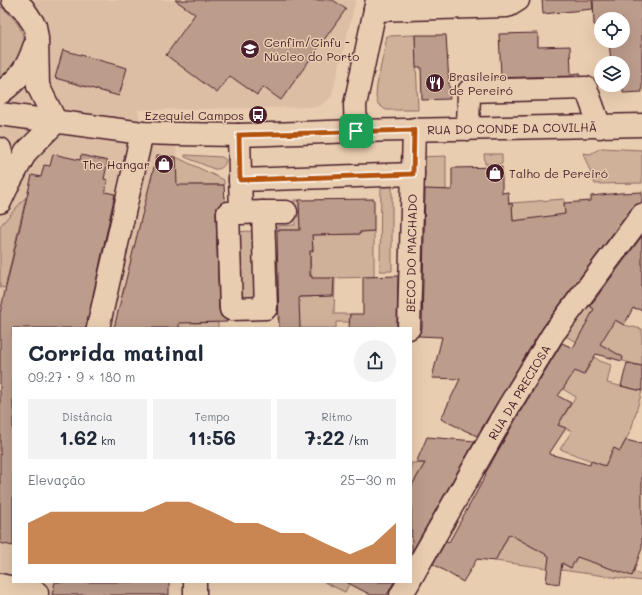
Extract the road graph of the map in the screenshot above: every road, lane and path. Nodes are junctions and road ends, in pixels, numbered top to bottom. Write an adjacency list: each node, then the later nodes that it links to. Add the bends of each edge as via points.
1 (518, 0): 3 (street, via 506,6)
2 (13, 1): 4 (street, via 23,8 35,26)
3 (376, 5): 12 (street, via 355,105)
4 (37, 38): 5 (street, via 23,72); 7 (street, via 38,86)
5 (0, 93)
6 (0, 114): 7 (street, RUA DO CONDE DA COVILHÃ)
7 (56, 122): 13 (street, RUA DO CONDE DA COVILHÃ); 18 (street, via 26,152)
8 (600, 127): 9 (street, RUA DO CONDE DA COVILHÃ); 10 (street, RUA DO CONDE DA COVILHÃ); 10 (street, via 586,88 469,91)
9 (636, 127)
10 (468, 129): 11 (street, RUA DO CONDE DA COVILHÃ)
11 (414, 130): 12 (street, RUA DO CONDE DA COVILHÃ); 16 (street, BECO DO MACHADO)
12 (356, 131): 14 (street, RUA DO CONDE DA COVILHÃ)
13 (142, 133): 14 (street, RUA DO CONDE DA COVILHÃ); 23 (street)
14 (239, 135): 17 (street)
15 (0, 149): 18 (street, via 4,165)
16 (413, 174): 17 (street); 24 (street, BECO DO MACHADO)
17 (240, 180): 21 (street)
18 (3, 195)
19 (263, 212): 20 (street); 21 (street); 21 (street, via 266,308 231,309 228,213)
20 (286, 212)
21 (241, 213)
22 (642, 215): 25 (street, RUA DA PRECIOSA, via 553,334)
23 (98, 327)
24 (409, 327)
25 (412, 576)
26 (195, 583): 30 (street)
27 (408, 583): 31 (street)
28 (0, 585): 29 (street)
29 (38, 590)
30 (195, 595)
31 (401, 595)

